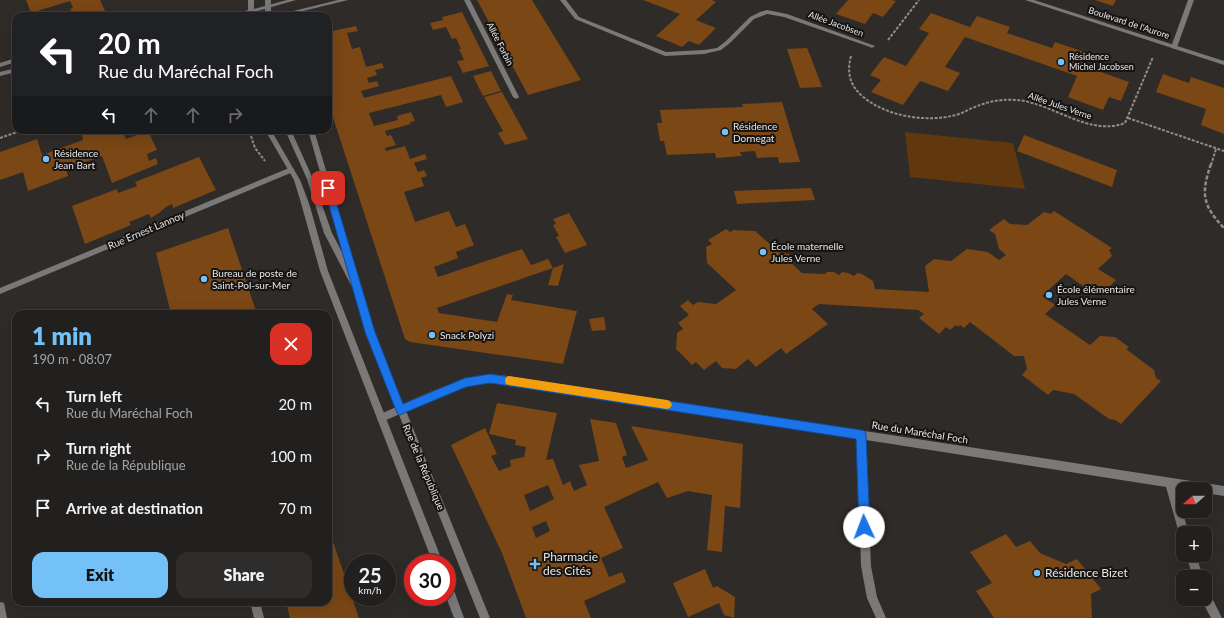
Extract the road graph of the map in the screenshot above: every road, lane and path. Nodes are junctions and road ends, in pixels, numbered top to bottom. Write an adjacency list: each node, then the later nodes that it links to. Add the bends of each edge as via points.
1 (251, 0): 11 (street)
2 (293, 0): 9 (street)
3 (345, 0): 14 (street)
4 (467, 0): 24 (street, Allée Forbin)
5 (563, 0): 15 (street, Allée Jacobsen, via 577,18 665,54 719,49 752,18 767,12 785,15)
6 (919, 0): 16 (path, Allée Jacobsen, via 885,43 880,47)
7 (1028, 0): 17 (street, Boulevard de l'Aurore)
8 (1191, 0): 17 (street)
9 (279, 1): 10 (street); 13 (street)
10 (268, 3): 12 (street)
11 (251, 12)
12 (253, 12)
13 (282, 12)
14 (295, 12)
15 (859, 42): 16 (street, Allée Jacobsen); 25 (path, Allée Jules Verne, via 847,68 854,87 870,103 897,114 917,117 952,116 989,102 1014,100 1032,102 1100,127 1122,125)
16 (872, 46)
17 (1174, 47): 20 (street, Boulevard de l'Aurore)
18 (1156, 51): 25 (path)
19 (12, 61): 21 (street)
20 (1224, 63)
21 (0, 65)
22 (12, 71): 23 (street)
23 (0, 74)
24 (516, 97)
25 (1128, 118): 31 (path)
26 (12, 134): 30 (path)
27 (270, 134): 33 (street, Rue de la République)
28 (290, 134): 36 (street, via 310,179 328,233)
29 (312, 134): 36 (street, Rue de la République)
30 (0, 138)
31 (1216, 149): 32 (path); 34 (path, via 1204,194 1214,218)
32 (1224, 151)
33 (291, 170): 35 (street, Rue Ernest Lannoy); 38 (street, Rue de la République, via 305,203 324,271)
34 (1224, 228)
35 (0, 291)
36 (358, 291): 37 (street, Rue de la République, via 370,332)
37 (400, 410): 38 (street, Rue du Maréchal Foch); 39 (street, Rue du Maréchal Foch, via 465,382 490,378); 51 (street, Rue de la République)
38 (381, 418): 43 (street, Rue de la République)
39 (861, 435): 40 (street, Rue du Maréchal Foch); 52 (street, via 866,566 872,598)
40 (1169, 482): 41 (street, Rue du Maréchal Foch); 42 (street)
41 (1224, 490)
42 (1182, 526)
43 (434, 554)
44 (0, 606): 48 (street)
45 (256, 606): 49 (street)
46 (455, 606): 50 (street)
47 (1210, 606): 53 (street)
48 (2, 618)
49 (259, 618)
50 (460, 618)
51 (485, 618)
52 (881, 618)
53 (1217, 618)

